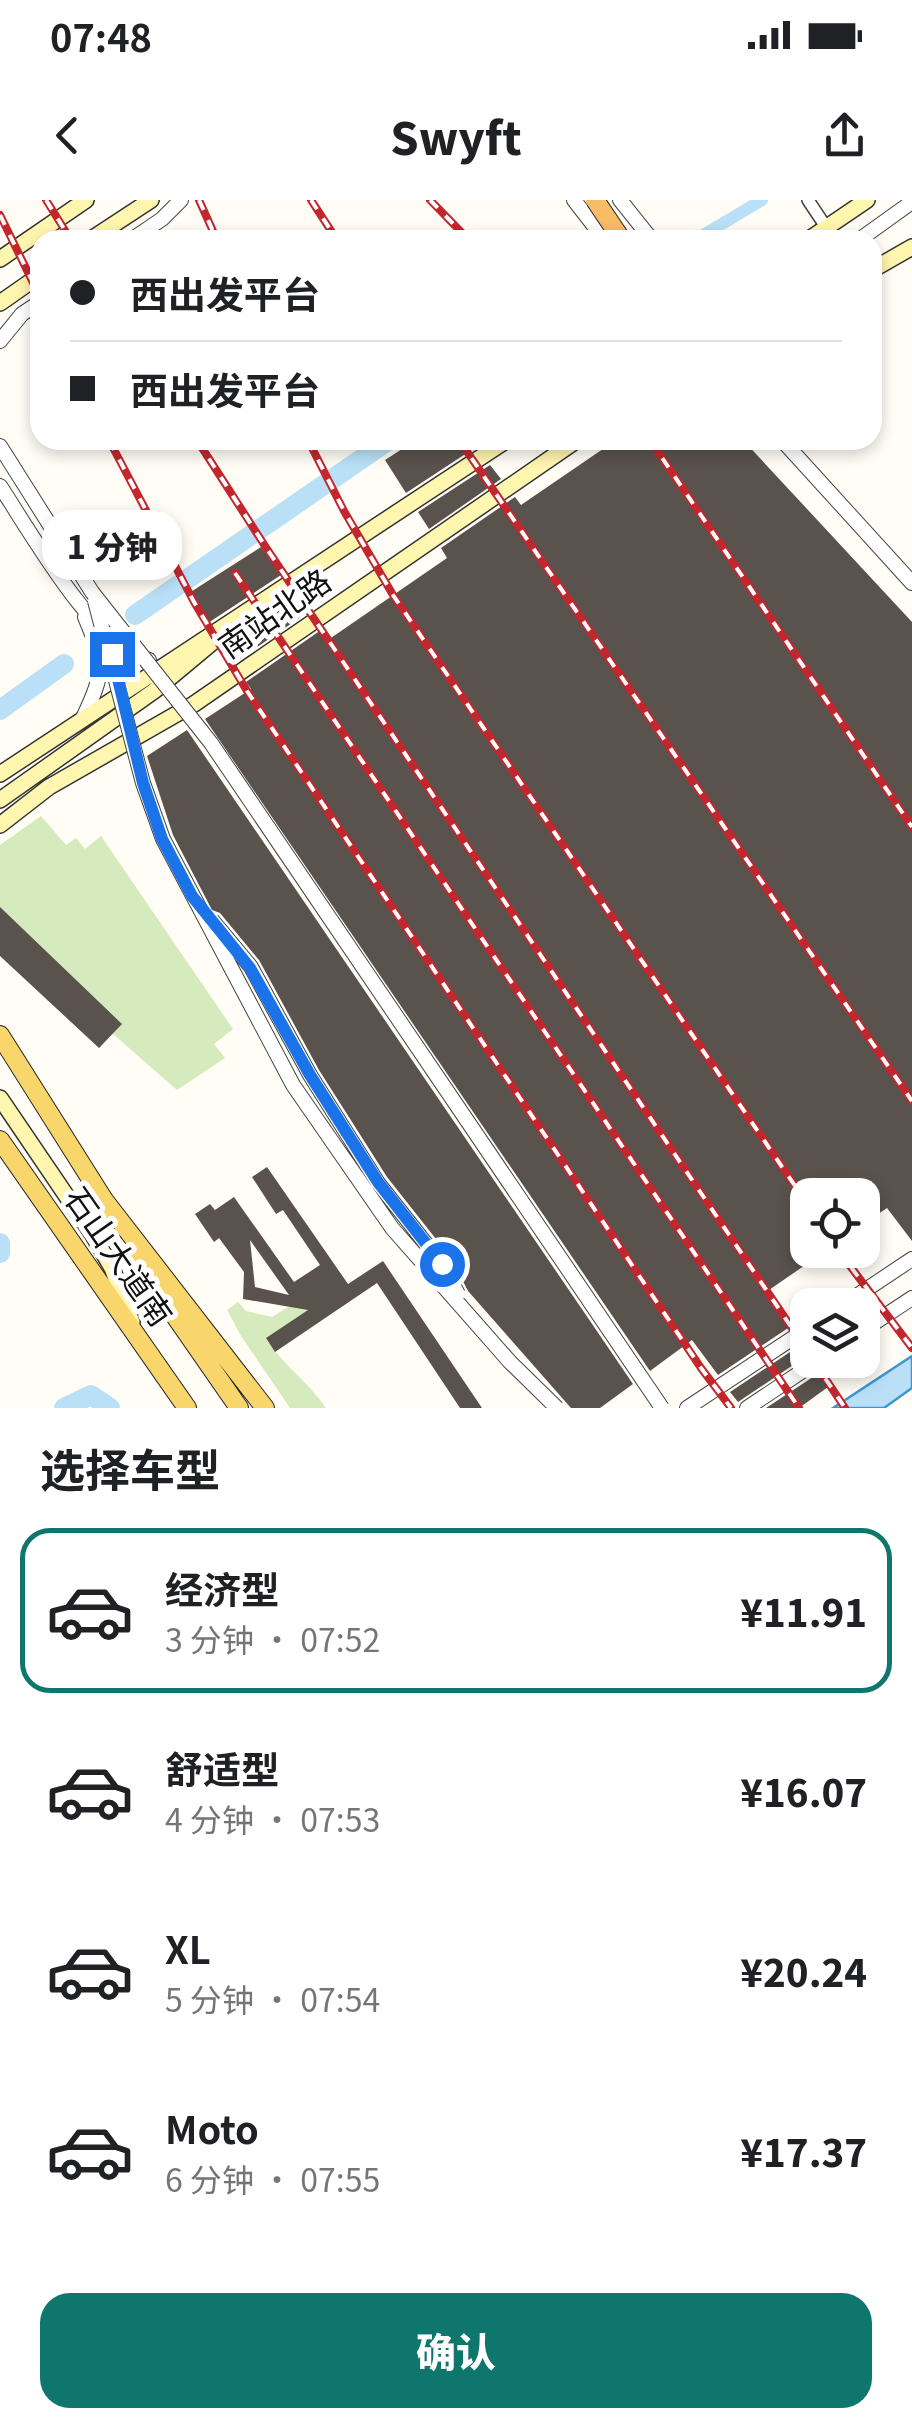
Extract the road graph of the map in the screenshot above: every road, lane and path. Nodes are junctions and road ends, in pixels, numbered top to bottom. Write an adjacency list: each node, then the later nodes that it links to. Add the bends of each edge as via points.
1 (86, 200): 12 (main road)
2 (151, 200): 13 (main road)
3 (181, 200): 14 (street)
4 (571, 200): 15 (street)
5 (595, 200): 17 (highway, bridge)
6 (617, 200): 10 (street); 19 (street)
7 (808, 200): 11 (street)
8 (867, 200): 11 (main road)
9 (912, 202): 21 (street)
10 (628, 220): 16 (street); 18 (street)
11 (826, 227): 20 (main road)
12 (42, 230)
13 (105, 230)
14 (147, 230)
15 (593, 230)
16 (612, 230)
17 (615, 230)
18 (634, 230)
19 (642, 230)
20 (822, 230)
21 (872, 230)
22 (30, 238): 24 (main road)
23 (912, 247): 25 (main road)
24 (0, 259)
25 (882, 264)
26 (30, 282): 27 (main road)
27 (0, 303)
28 (30, 309): 29 (street)
29 (0, 341)
30 (0, 446): 36 (street)
31 (491, 450): 37 (main road, 南站北路)
32 (562, 450): 43 (main road, 南站北路, via 194,704 49,787)
33 (791, 450): 35 (street)
34 (0, 486): 38 (street)
35 (912, 584)
36 (92, 592): 58 (street, bridge, via 162,839 293,1085 392,1228); 59 (street, bridge, via 211,743)
37 (271, 594): 39 (main road); 42 (main road, via 154,691)
38 (79, 602): 39 (street, via 134,657 156,661); 40 (street, via 101,668)
39 (188, 648): 40 (main road)
40 (83, 718): 41 (main road)
41 (0, 774)
42 (0, 800)
43 (0, 826)
44 (0, 1034): 47 (main road, 石山大道南)
45 (0, 1098): 53 (main road, via 112,1268)
46 (0, 1140): 53 (main road, 石山大道南)
47 (104, 1200): 56 (main road, 石山大道南, via 124,1244); 57 (main road, 石山大道南)
48 (912, 1259): 49 (street)
49 (868, 1288)
50 (912, 1298): 51 (street)
51 (880, 1319)
52 (790, 1340): 60 (street)
53 (140, 1343): 55 (main road, 石山大道南)
54 (792, 1378): 61 (street)
55 (187, 1408)
56 (240, 1408)
57 (266, 1408)
58 (557, 1408)
59 (662, 1408)
60 (687, 1408)
61 (747, 1408)

